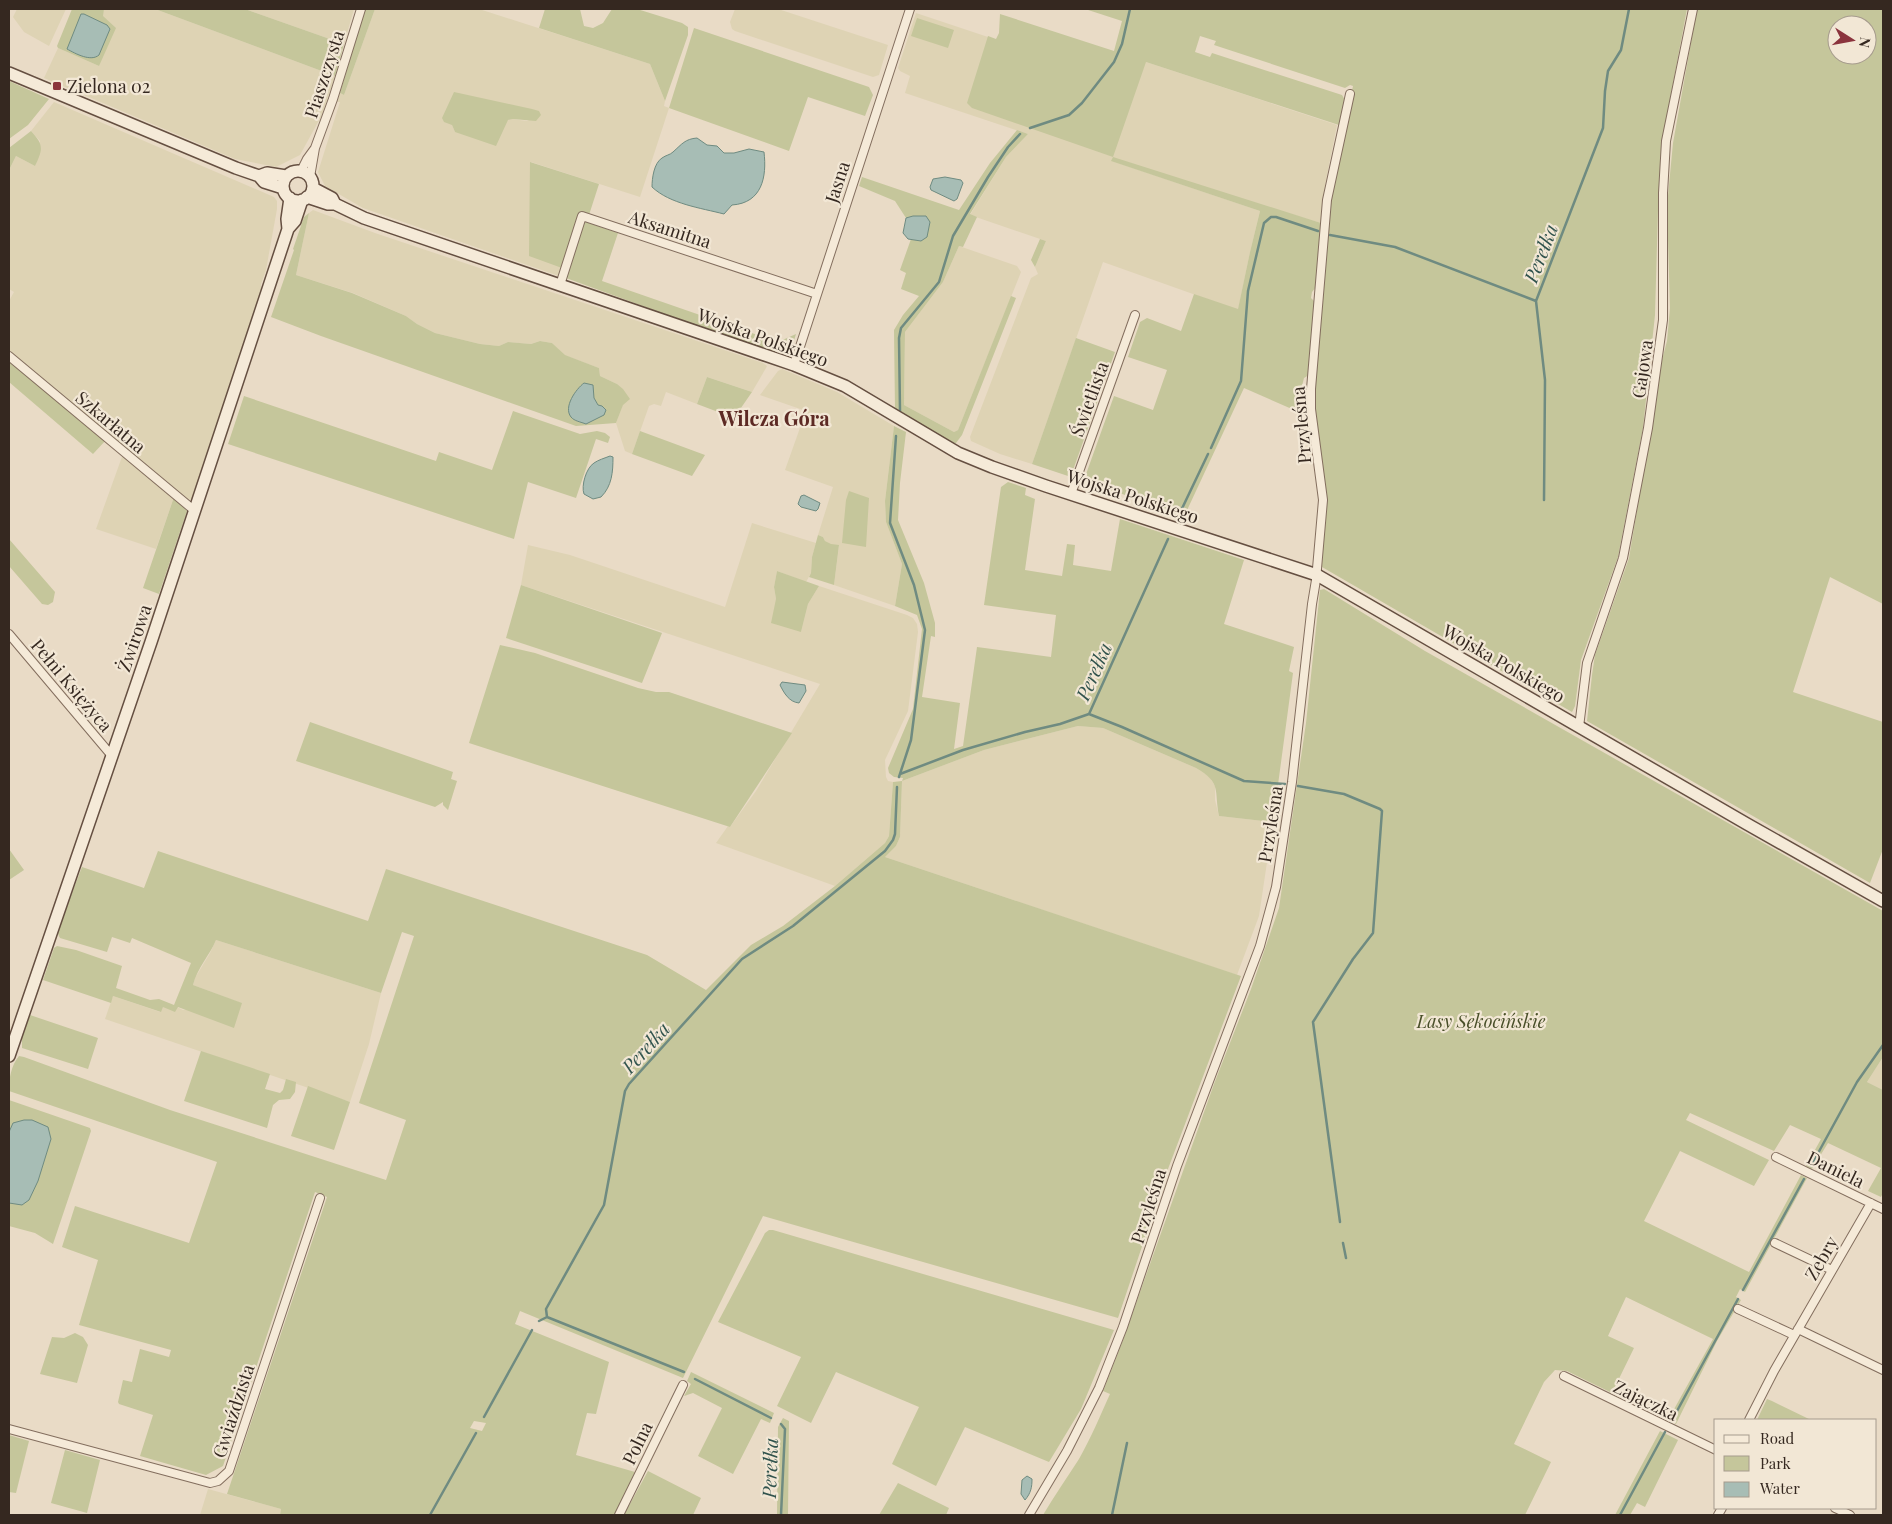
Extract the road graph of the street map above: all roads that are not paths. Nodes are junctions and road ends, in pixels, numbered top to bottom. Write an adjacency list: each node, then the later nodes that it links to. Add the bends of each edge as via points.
1 (361, 9): 8 (street, Piaszczysta, via 315,148)
2 (910, 9): 13 (street, Jasna)
3 (1693, 9): 21 (street, Gajowa, via 1666,141 1662,332 1648,428 1623,558 1587,663)
4 (9, 73): 6 (street)
5 (1350, 94): 19 (street, Przyleśna, via 1327,200 1310,389 1322,493)
6 (259, 176): 7 (street, via 267,173); 9 (street, via 264,182)
7 (286, 176): 8 (street, via 292,172); 9 (street)
8 (307, 187): 10 (street, Wojska Polskiego); 11 (street, Żwirowa); 12 (street, Wojska Polskiego, via 328,204 335,204 364,218)
9 (283, 188): 10 (street)
10 (290, 198): 11 (street, Żwirowa)
11 (288, 229): 18 (street, Żwirowa)
12 (560, 285): 13 (street, Aksamitna, via 582,216); 16 (street, Wojska Polskiego)
13 (817, 294): 16 (street, Jasna)
14 (1135, 315): 17 (street, Świetlista)
15 (9, 356): 18 (street, Szkarłatna)
16 (794, 365): 17 (street, Wojska Polskiego, via 845,386 958,453)
17 (1071, 494): 19 (street, Wojska Polskiego)
18 (195, 511): 22 (street, Żwirowa)
19 (1317, 575): 21 (street, Wojska Polskiego); 41 (street, Przyleśna, via 1277,878 1260,946 1177,1166 1123,1328 1099,1388 1068,1451)
20 (9, 634): 22 (street, Pełni Księżyca)
21 (1579, 727): 23 (street, Wojska Polskiego)
22 (112, 756): 24 (street, Żwirowa)
23 (1883, 901)
24 (9, 1056)
25 (1776, 1157): 27 (street, Daniela)
26 (320, 1198): 37 (street, Gwiaździsta, via 225,1476 210,1483)
27 (1871, 1203): 28 (street, Daniela); 30 (street, Zebry)
28 (1883, 1209)
29 (1775, 1244): 30 (street)
30 (1832, 1270): 32 (street, Zebry)
31 (1738, 1309): 32 (street)
32 (1796, 1332): 33 (street); 36 (street, Zebry)
33 (1883, 1370)
34 (1564, 1376): 38 (street, Zajączka)
35 (683, 1385): 40 (street, Polna)
36 (1750, 1419)
37 (9, 1429)
38 (1714, 1449)
39 (1837, 1509): 42 (street)
40 (619, 1515)
41 (1029, 1515)
42 (1850, 1515)

